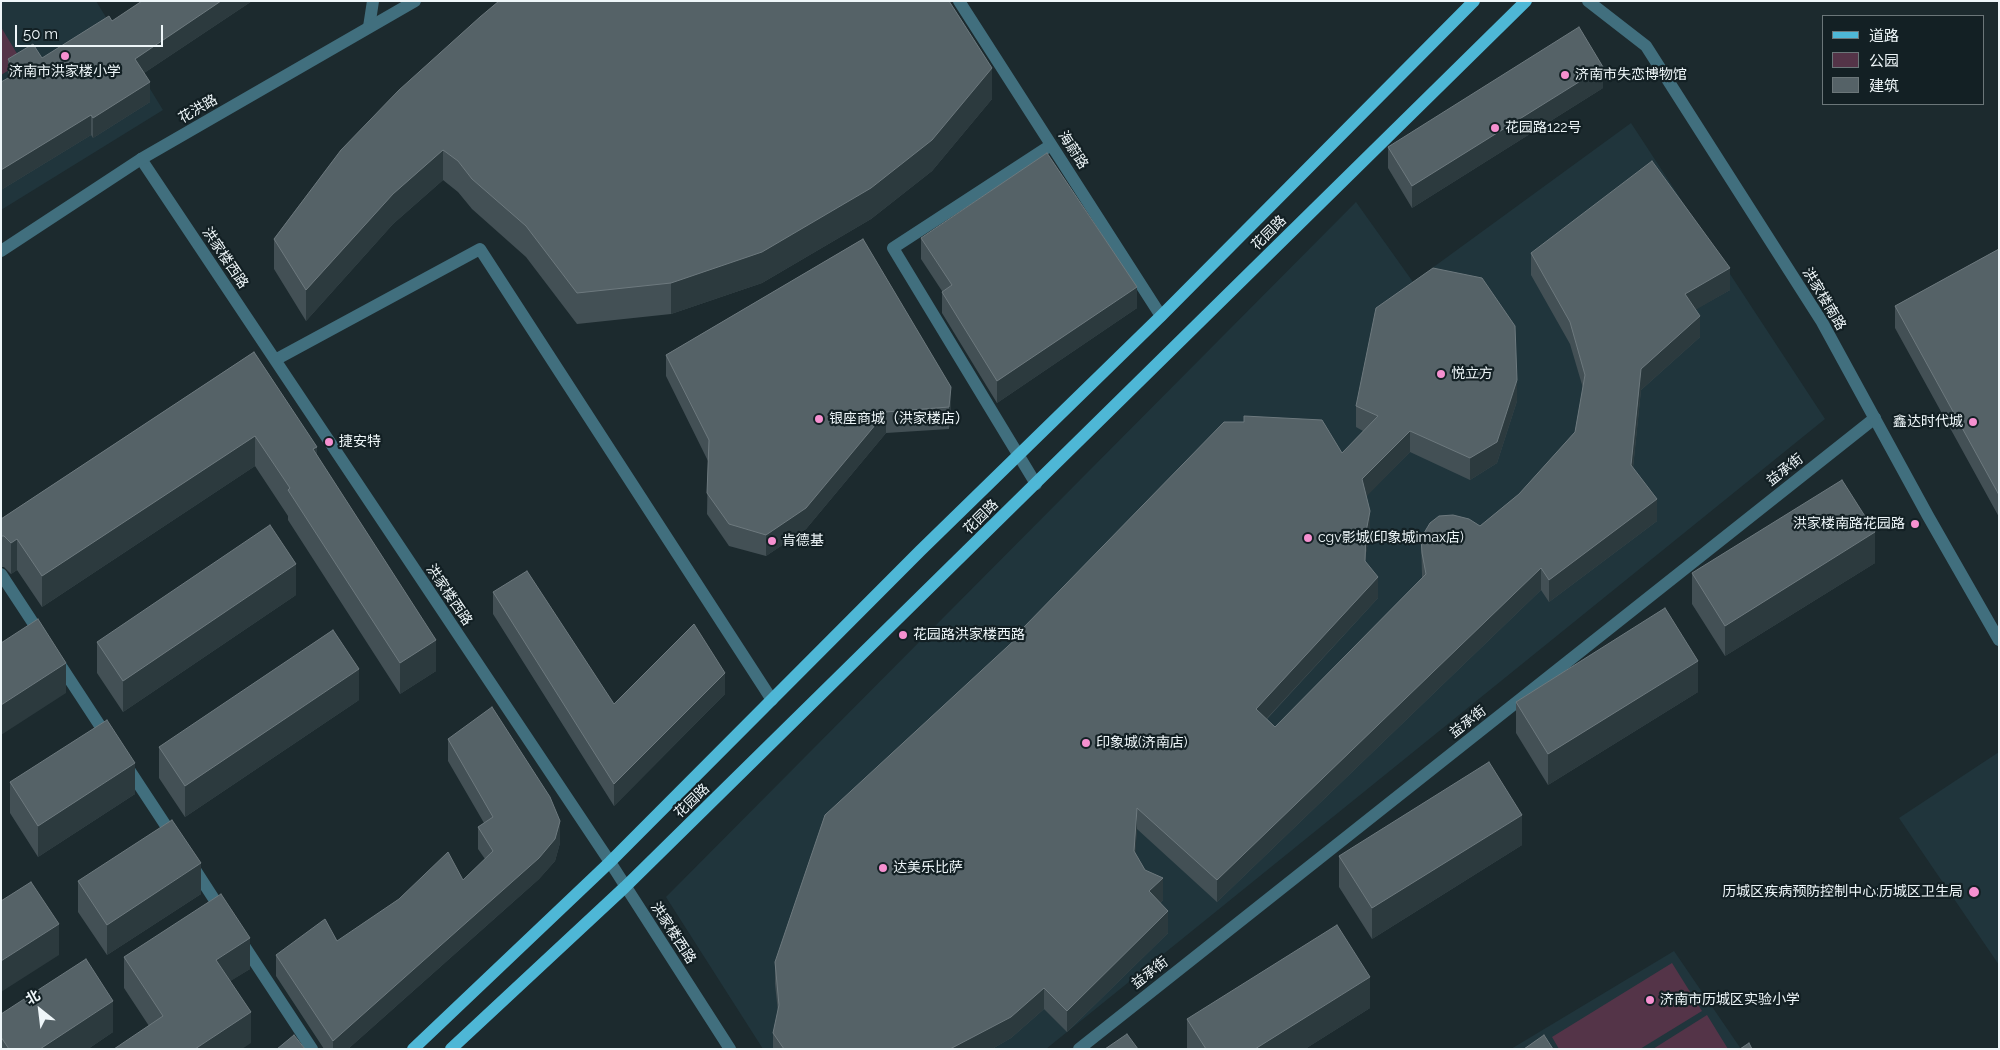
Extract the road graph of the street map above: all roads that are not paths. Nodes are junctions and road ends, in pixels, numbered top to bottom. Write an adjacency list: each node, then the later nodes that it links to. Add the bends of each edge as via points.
1 (373, 1): 7 (street)
2 (415, 1): 7 (street, 花洪路)
3 (959, 1): 8 (street, 海蔚路)
4 (1474, 1): 11 (main road, 花园路)
5 (1526, 1): 15 (main road, 花园路)
6 (1588, 1): 13 (street, 洪家楼南路, via 1646,46 1822,322)
7 (370, 28): 9 (street, 花洪路)
8 (1051, 145): 11 (street, 海蔚路); 14 (street, via 893,248)
9 (141, 159): 10 (street, 花洪路); 12 (street, 洪家楼西路)
10 (1, 251)
11 (1161, 316): 14 (main road, 花园路)
12 (275, 360): 19 (street, via 480,249); 20 (street, 洪家楼西路)
13 (1875, 418): 17 (street, 洪家楼南路); 26 (street, 益承街)
14 (1019, 456): 15 (street); 19 (main road, 花园路)
15 (1036, 484): 21 (main road, 花园路)
16 (1, 574): 22 (street)
17 (1995, 627): 18 (street, 洪家楼南路)
18 (1999, 640)
19 (772, 700): 20 (main road, 花园路)
20 (610, 862): 21 (street, 洪家楼西路); 23 (main road, 花园路)
21 (626, 886): 24 (main road, 花园路); 25 (street, 洪家楼西路)
22 (312, 1049)
23 (413, 1049)
24 (452, 1049)
25 (730, 1049)
26 (1079, 1049)

